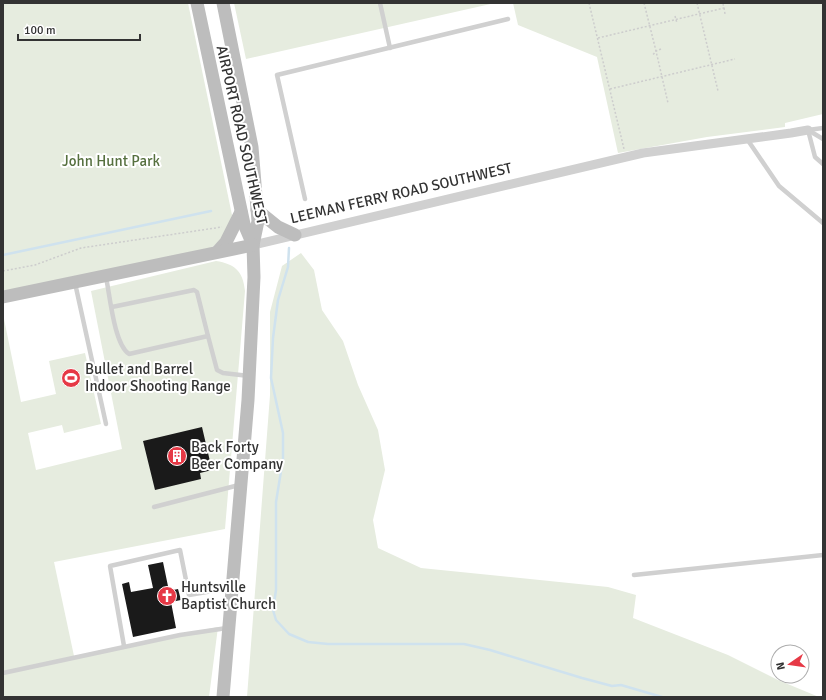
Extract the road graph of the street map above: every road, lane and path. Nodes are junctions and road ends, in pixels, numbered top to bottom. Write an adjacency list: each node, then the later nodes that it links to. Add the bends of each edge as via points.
1 (197, 3): 37 (street, AIRPORT ROAD SOUTHWEST)
2 (223, 3): 15 (street, AIRPORT ROAD SOUTHWEST)
3 (228, 3): 15 (street)
4 (380, 3): 19 (lane)
5 (589, 3): 18 (path)
6 (644, 3): 17 (path)
7 (697, 3): 10 (path)
8 (723, 4): 9 (path)
9 (724, 8): 10 (path); 11 (path)
10 (700, 14): 14 (path); 24 (path)
11 (725, 14)
12 (675, 16): 14 (path)
13 (508, 19): 19 (lane)
14 (676, 20): 16 (path); 17 (path)
15 (227, 22): 36 (street, AIRPORT ROAD SOUTHWEST, via 252,147)
16 (677, 23)
17 (650, 26): 18 (path); 21 (path)
18 (598, 38): 26 (path)
19 (390, 48): 35 (lane, via 277,75)
20 (661, 49): 21 (path)
21 (656, 51): 22 (path); 25 (path)
22 (652, 56)
23 (735, 59): 24 (path)
24 (712, 65): 25 (path); 27 (path)
25 (662, 77): 26 (path); 28 (path)
26 (610, 89): 33 (path)
27 (718, 91)
28 (668, 103)
29 (823, 128): 30 (lane)
30 (808, 130): 31 (street, LEEMAN FERRY ROAD SOUTHWEST); 32 (lane); 34 (lane, via 815,157)
31 (746, 138): 33 (street, LEEMAN FERRY ROAD SOUTHWEST); 38 (lane, via 779,186)
32 (823, 139)
33 (625, 157): 40 (street, LEEMAN FERRY ROAD SOUTHWEST)
34 (823, 164)
35 (306, 199)
36 (257, 210): 40 (street, via 278,227); 41 (street, AIRPORT ROAD SOUTHWEST, via 258,221)
37 (241, 212): 41 (street, AIRPORT ROAD SOUTHWEST); 42 (street, via 226,242)
38 (823, 223)
39 (226, 226): 43 (path, via 81,248 35,265)
40 (295, 235): 41 (street, LEEMAN FERRY ROAD SOUTHWEST)
41 (253, 245): 42 (street, LEEMAN FERRY ROAD SOUTHWEST); 49 (street)
42 (217, 252): 44 (street, LEEMAN FERRY ROAD SOUTHWEST)
43 (3, 271)
44 (106, 276): 45 (street, LEEMAN FERRY ROAD SOUTHWEST); 47 (lane)
45 (74, 282): 46 (street, LEEMAN FERRY ROAD SOUTHWEST); 50 (lane)
46 (3, 297)
47 (112, 307): 48 (lane, via 119,338 124,350 129,354); 48 (lane, via 194,290 197,292)
48 (208, 336): 49 (lane, via 217,370)
49 (250, 376): 51 (street)
50 (106, 424)
51 (241, 485): 52 (lane); 55 (street)
52 (154, 507)
53 (823, 555): 54 (lane)
54 (634, 575)
55 (232, 588): 56 (street); 57 (lane, via 189,595 180,550 110,566)
56 (228, 628): 57 (lane); 59 (street)
57 (124, 646): 58 (lane)
58 (3, 674)
59 (223, 697)

